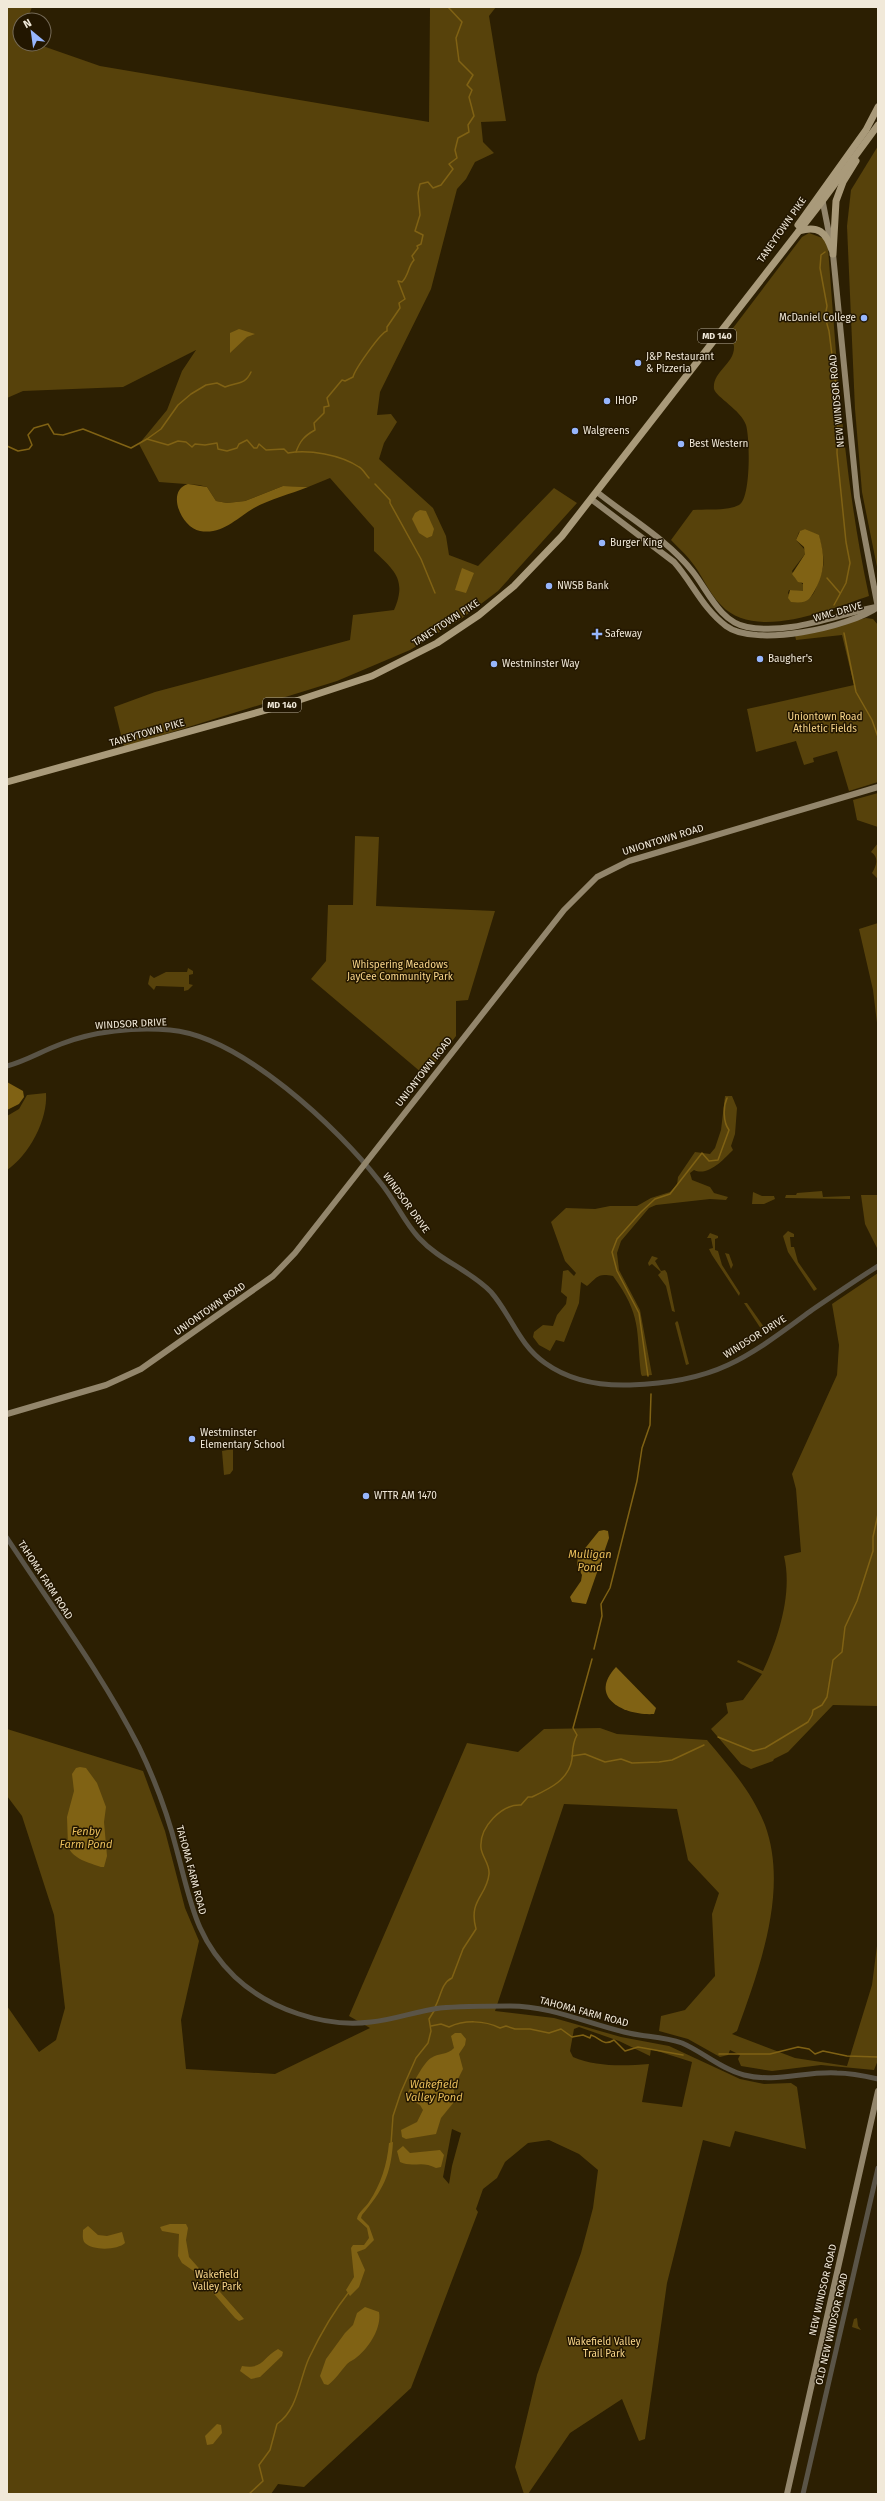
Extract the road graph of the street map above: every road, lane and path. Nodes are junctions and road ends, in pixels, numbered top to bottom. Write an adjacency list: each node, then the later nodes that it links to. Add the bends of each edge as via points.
1 (878, 107): 3 (highway, MD 140, via 866,130)
2 (877, 127): 4 (highway, MD 140); 6 (highway, via 839,191 835,210)
3 (821, 192): 4 (main road, NEW WINDSOR ROAD); 7 (highway, TANEYTOWN PIKE / MD 140)
4 (823, 200): 5 (highway, TANEYTOWN PIKE / MD 140); 6 (main road, NEW WINDSOR ROAD)
5 (799, 231): 6 (highway, via 812,228 820,230 828,240); 7 (highway, TANEYTOWN PIKE / MD 140)
6 (833, 254): 10 (main road, NEW WINDSOR ROAD, via 857,496)
7 (760, 279): 8 (highway, TANEYTOWN PIKE / MD 140)
8 (597, 492): 9 (highway, TANEYTOWN PIKE / MD 140); 10 (main road, WMC DRIVE, via 677,555 693,572 716,606 731,619 746,627 806,625)
9 (591, 499): 10 (main road, WMC DRIVE, via 674,562 704,604 726,626 738,633 767,635 808,631 857,617); 11 (highway, TANEYTOWN PIKE / MD 140, via 546,554 499,600 437,643 390,668 320,694)
10 (878, 607)
11 (7, 782)
12 (878, 787): 14 (main road, UNIONTOWN ROAD, via 629,861 597,877 574,898 547,930)
13 (7, 1066): 14 (street, WINDSOR DRIVE, via 61,1044 92,1035 149,1029 191,1033 218,1043 250,1062 322,1119)
14 (365, 1164): 15 (street, WINDSOR DRIVE, via 391,1196 417,1236 488,1289 504,1310 517,1335 532,1352 546,1364 563,1373 605,1386 675,1381 705,1374 730,1364 767,1342); 16 (main road, UNIONTOWN ROAD, via 285,1265 155,1360 128,1376 82,1393)
15 (878, 1266)
16 (7, 1414)
17 (7, 1538): 18 (street, TAHOMA FARM ROAD, via 107,1690 138,1746 165,1810 190,1905 197,1922 234,1976 278,2006 325,2020 368,2023 438,2009 515,2006 546,2010 627,2033 677,2042 736,2073 766,2079 837,2073)
18 (878, 2079)
19 (878, 2091): 21 (main road, NEW WINDSOR ROAD)
20 (878, 2168): 22 (street, OLD NEW WINDSOR ROAD)
21 (787, 2494)
22 (803, 2494)

